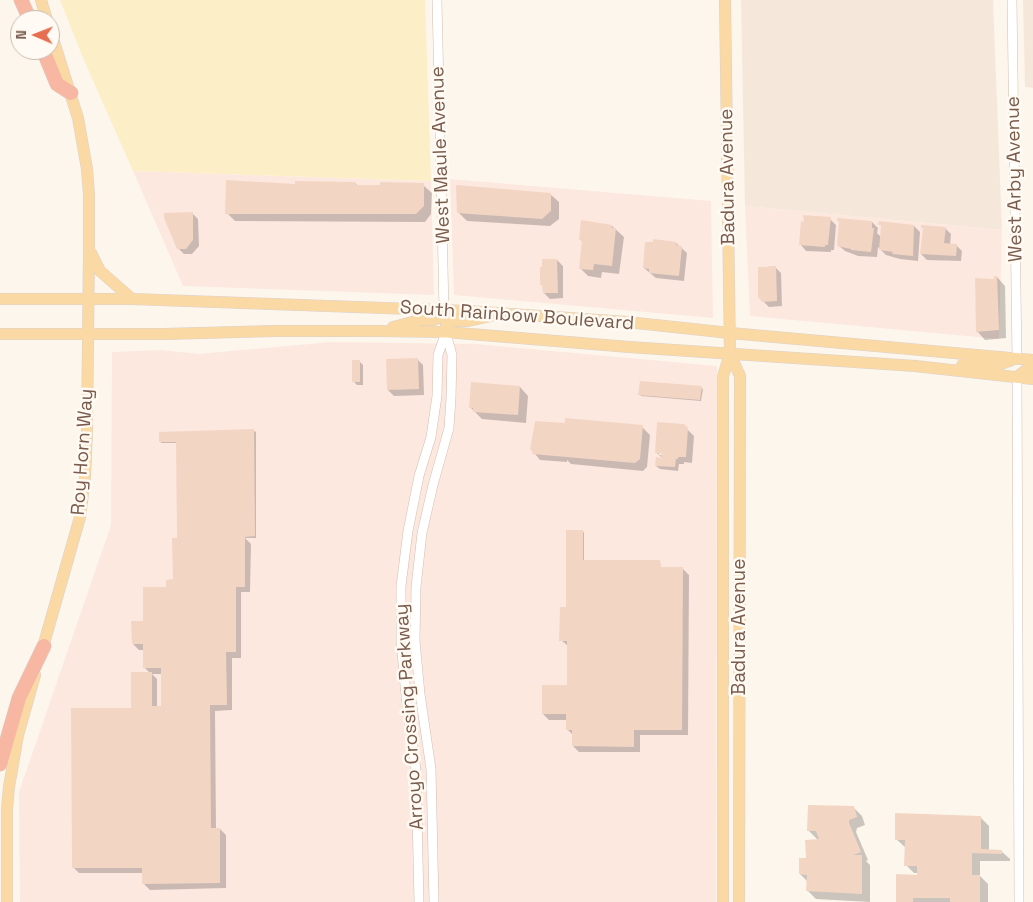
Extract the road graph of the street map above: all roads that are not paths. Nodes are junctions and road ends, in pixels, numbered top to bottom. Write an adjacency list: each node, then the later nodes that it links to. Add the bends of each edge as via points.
1 (437, 0): 11 (street, West Maule Avenue)
2 (725, 0): 15 (main road, Badura Avenue)
3 (1012, 0): 19 (street, West Arby Avenue)
4 (60, 59): 6 (main road, Roy Horn Way)
5 (47, 60): 6 (highway, via 57,84)
6 (71, 93): 7 (main road, Roy Horn Way, via 87,169)
7 (89, 250): 9 (main road, via 100,271); 10 (main road, Roy Horn Way)
8 (0, 299): 10 (main road, South Rainbow Boulevard)
9 (132, 299): 10 (main road, South Rainbow Boulevard); 11 (main road, South Rainbow Boulevard)
10 (89, 300): 17 (main road, Roy Horn Way)
11 (444, 310): 12 (main road, South Rainbow Boulevard); 13 (main road, via 434,320 420,320)
12 (500, 313): 14 (main road, via 468,322 452,321 446,326); 15 (main road, South Rainbow Boulevard)
13 (379, 330): 14 (main road, South Rainbow Boulevard); 17 (main road, South Rainbow Boulevard)
14 (446, 332): 18 (main road, South Rainbow Boulevard); 30 (street, Arroyo Crossing Parkway, via 438,355 431,437 408,530 402,586 402,650 416,770); 31 (street, Arroyo Crossing Parkway, via 452,355 449,428 422,533 416,586 420,694 431,769)
15 (730, 333): 18 (main road, Badura Avenue); 19 (main road, South Rainbow Boulevard)
16 (0, 334): 17 (main road, South Rainbow Boulevard)
17 (88, 334): 27 (main road, Roy Horn Way, via 87,444 80,517)
18 (730, 354): 21 (main road, South Rainbow Boulevard); 25 (main road, Badura Avenue, via 723,376); 26 (main road, Badura Avenue, via 740,376)
19 (1017, 359): 20 (main road, South Rainbow Boulevard); 21 (main road, via 995,366 966,364)
20 (1033, 360)
21 (935, 368): 23 (main road, South Rainbow Boulevard)
22 (1033, 369): 23 (main road)
23 (1017, 377): 24 (main road, South Rainbow Boulevard); 34 (street)
24 (1033, 378)
25 (723, 509): 26 (main road); 32 (main road, Badura Avenue)
26 (740, 510): 33 (main road, Badura Avenue)
27 (44, 646): 28 (highway, via 19,698); 29 (main road, Roy Horn Way, via 18,734 9,787)
28 (0, 764)
29 (6, 902)
30 (419, 902)
31 (434, 902)
32 (722, 902)
33 (739, 902)
34 (1019, 902)

